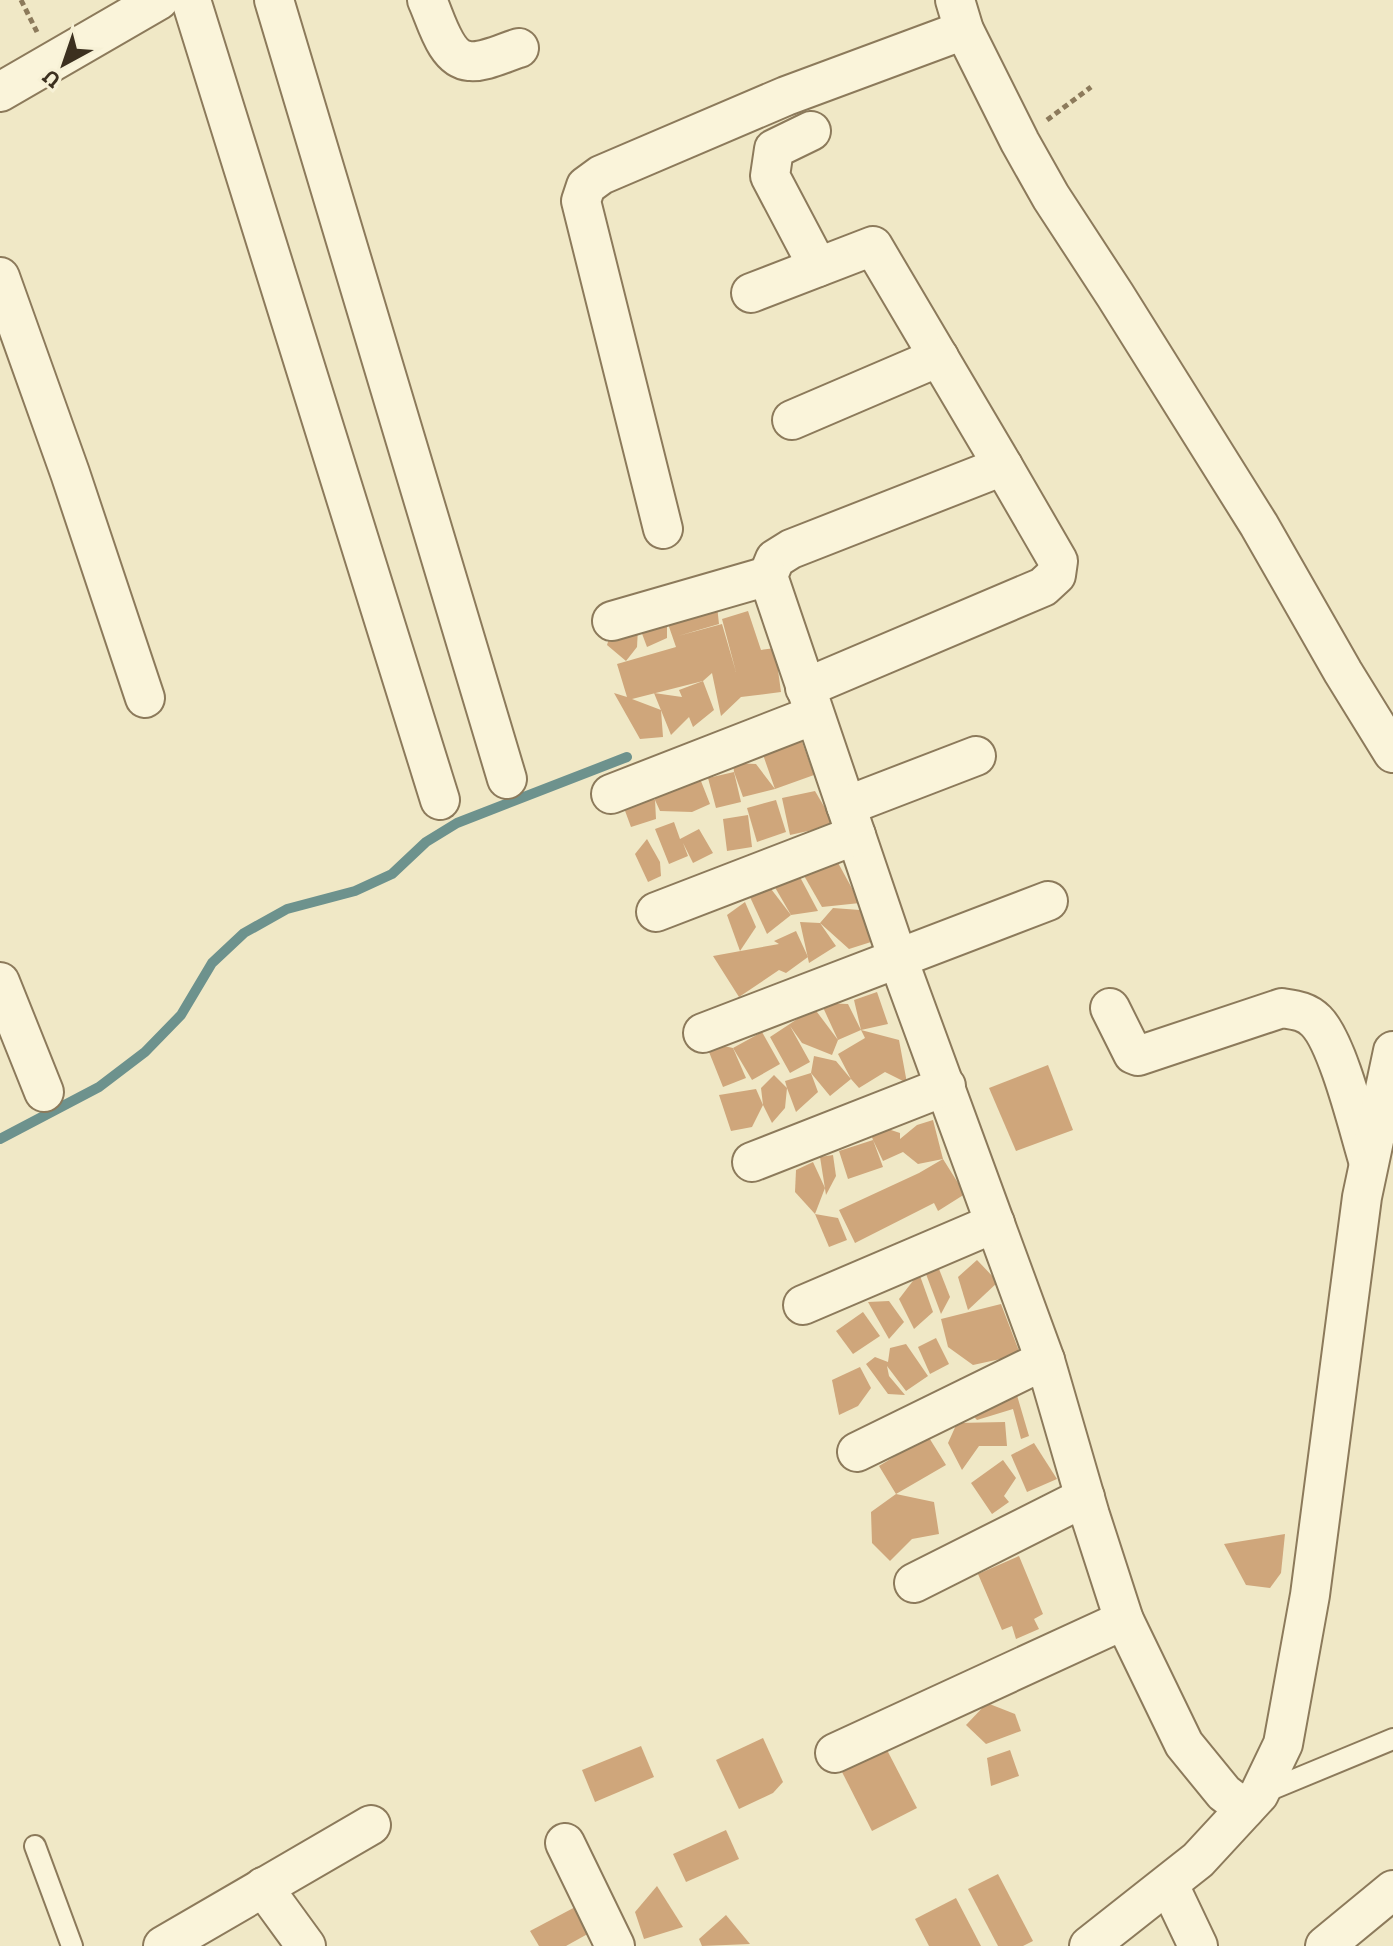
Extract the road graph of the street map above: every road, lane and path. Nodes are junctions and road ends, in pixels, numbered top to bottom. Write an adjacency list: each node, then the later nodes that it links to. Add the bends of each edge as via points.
1 (159, 0): 8 (street)
2 (191, 0): 26 (street)
3 (274, 0): 24 (street)
4 (427, 0): 6 (street, via 450,51 459,58 471,62)
5 (960, 15): 10 (street); 17 (street, via 586,186 581,201)
6 (519, 48)
7 (1091, 87): 10 (path)
8 (0, 92)
9 (811, 131): 11 (street, via 774,149 770,176)
10 (1020, 142): 22 (street, via 1259,525)
11 (818, 267): 13 (street); 14 (street, via 873,246)
12 (0, 277): 20 (street)
13 (751, 293)
14 (939, 357): 15 (street); 16 (street)
15 (792, 420)
16 (1003, 466): 18 (street, via 791,549 775,559); 21 (street, via 1058,561 1056,575 1043,587)
17 (663, 529)
18 (768, 576): 19 (street); 21 (street)
19 (612, 621)
20 (145, 698)
21 (809, 702): 25 (street); 27 (street)
22 (1393, 753)
23 (976, 756): 27 (street)
24 (507, 779)
25 (611, 794)
26 (440, 800)
27 (851, 820): 29 (street); 30 (street)
28 (1048, 901): 30 (street)
29 (656, 912)
30 (898, 959): 33 (street); 35 (street)
31 (0, 982): 36 (street)
32 (1110, 1008): 37 (street, via 1138,1056 1282,1008 1302,1010 1329,1042)
33 (703, 1033)
34 (1393, 1051): 37 (street)
35 (946, 1086): 38 (street); 39 (street)
36 (44, 1092)
37 (1368, 1160): 48 (street, via 1310,1595 1283,1744)
38 (752, 1162)
39 (995, 1223): 40 (street); 41 (street)
40 (803, 1305)
41 (1045, 1360): 42 (street); 43 (street)
42 (857, 1452)
43 (1085, 1497): 44 (street); 45 (street)
44 (914, 1583)
45 (1124, 1620): 47 (street); 48 (street, via 1184,1744 1224,1793)
46 (1393, 1739): 48 (lane)
47 (835, 1753)
48 (1252, 1802): 52 (street)
49 (371, 1825): 53 (street)
50 (565, 1843): 58 (street)
51 (35, 1846): 55 (lane)
52 (1169, 1885): 59 (street); 60 (street)
53 (263, 1887): 56 (street); 57 (street)
54 (1393, 1890): 61 (street)
55 (72, 1946)
56 (163, 1946)
57 (306, 1946)
58 (615, 1946)
59 (1089, 1946)
60 (1198, 1946)
61 (1325, 1946)

